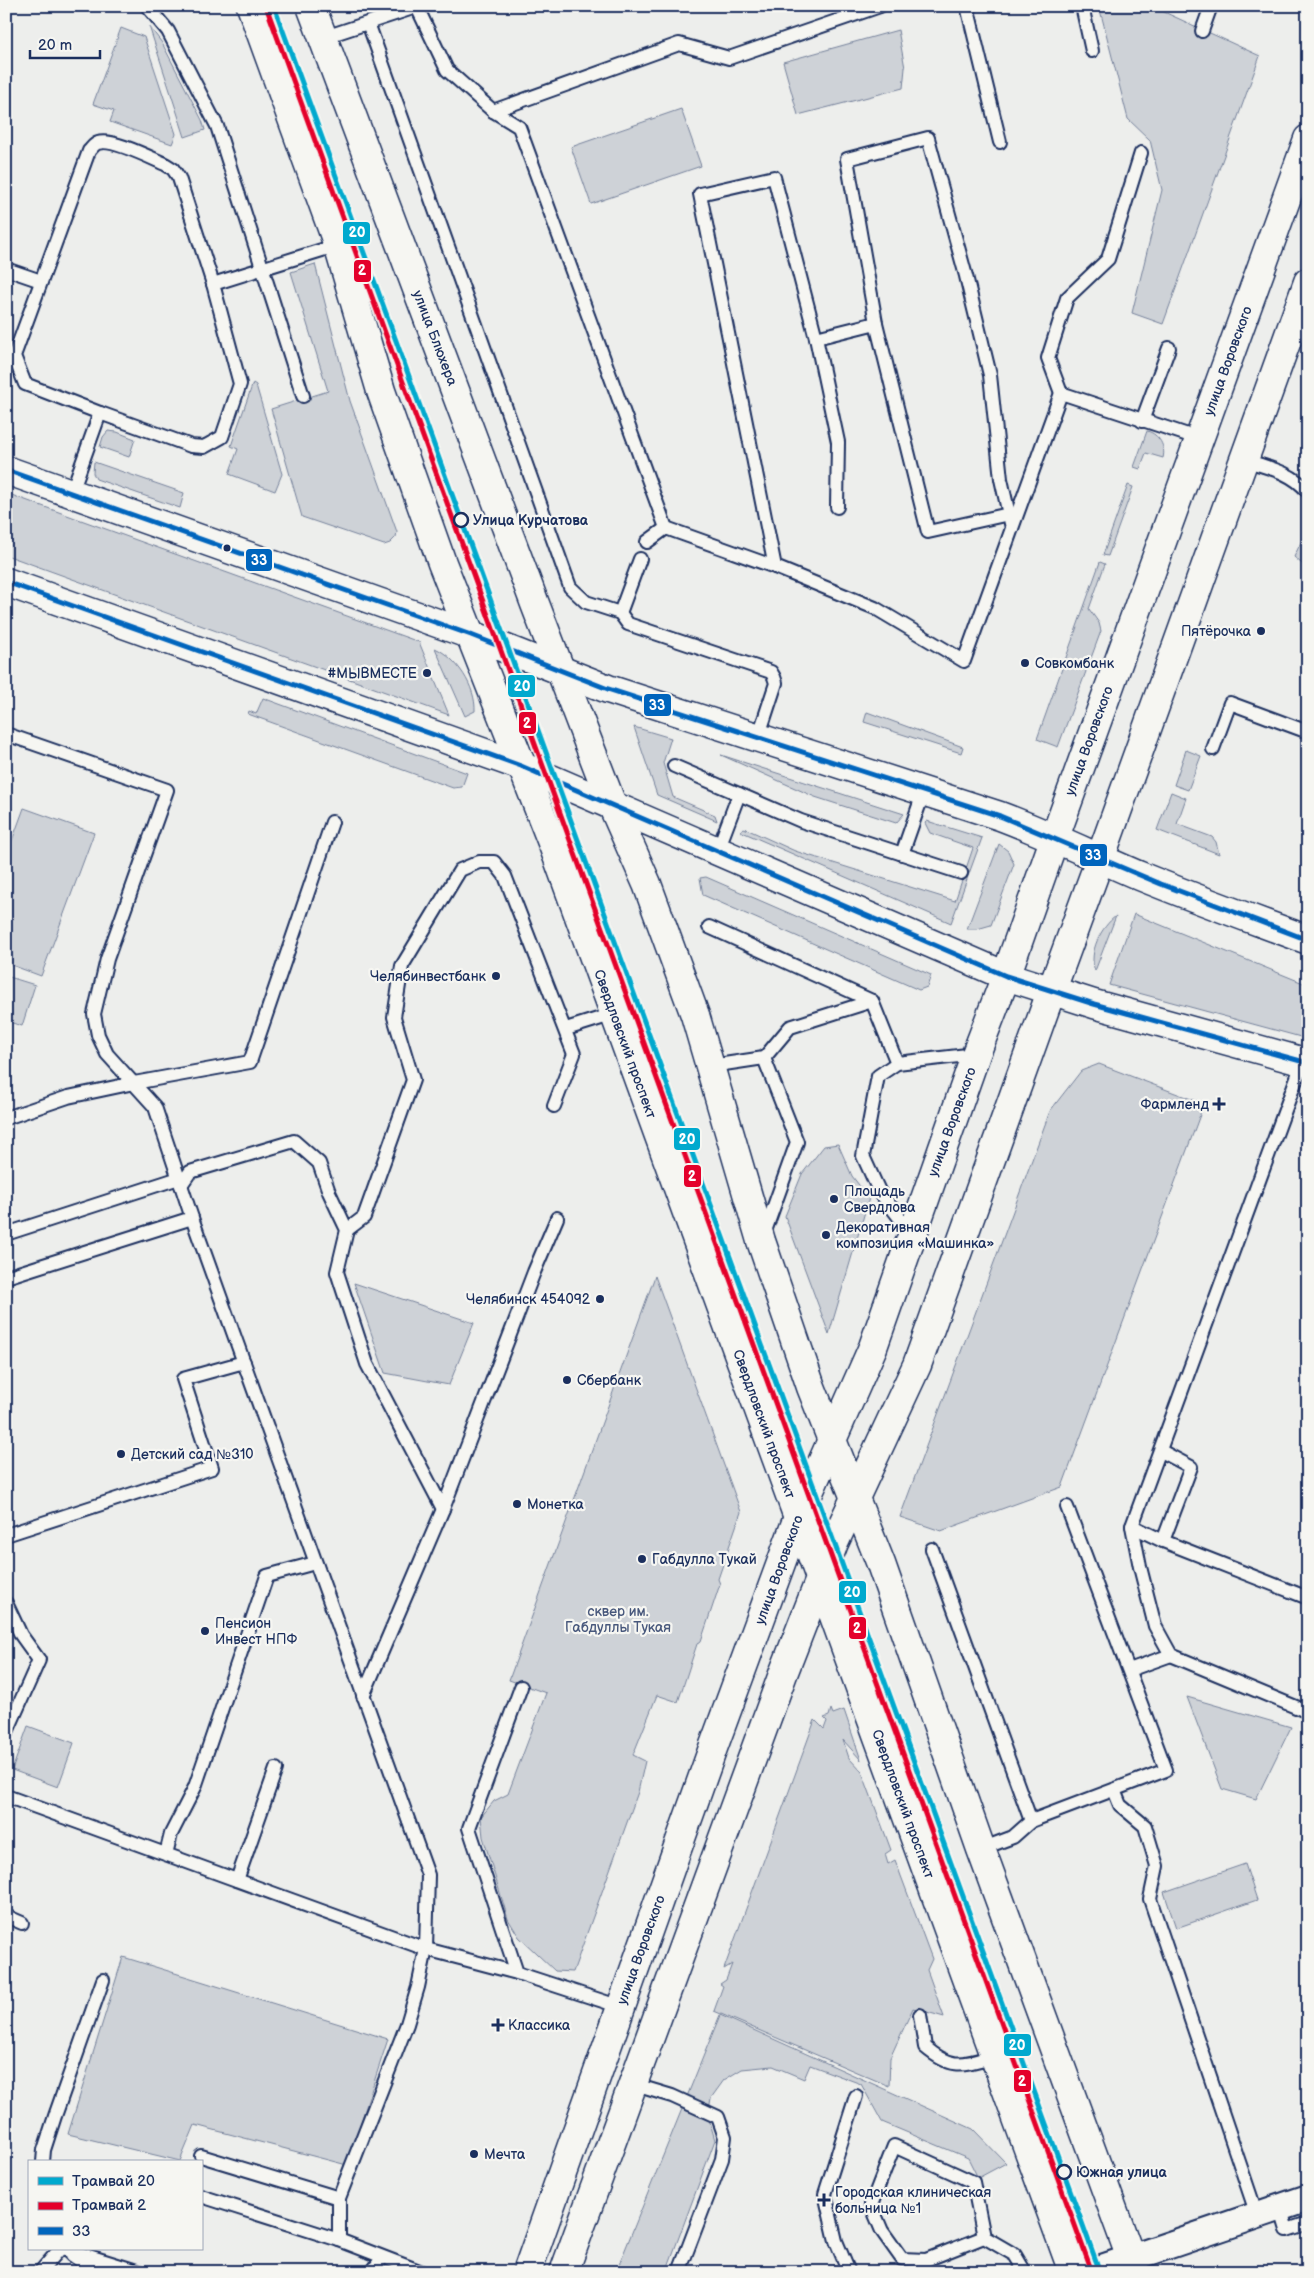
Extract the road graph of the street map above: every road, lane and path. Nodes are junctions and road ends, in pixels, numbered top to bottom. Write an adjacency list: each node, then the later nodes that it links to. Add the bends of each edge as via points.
1 (147, 6): 18 (lane, via 168,31 217,126)
2 (251, 6): 17 (main road)
3 (311, 6): 11 (main road, улица Блюхера)
4 (880, 6): 13 (lane, via 729,58 679,44)
5 (967, 6): 15 (lane)
6 (1082, 6): 12 (lane)
7 (1211, 6): 10 (lane)
8 (418, 7): 9 (lane); 13 (lane, via 447,70)
9 (368, 23): 11 (lane); 43 (lane, via 570,587 586,602)
10 (1202, 31)
11 (322, 38): 45 (main road, улица Блюхера)
12 (1092, 51)
13 (493, 111): 37 (lane, via 518,127)
14 (1308, 139): 30 (main road, улица Воровского)
15 (1000, 142)
16 (1141, 153): 26 (lane, via 1108,259 1067,298 1048,358)
17 (338, 245): 18 (lane); 44 (main road, via 381,391)
18 (264, 268): 22 (lane); 27 (lane)
19 (6, 269): 20 (lane)
20 (41, 281): 22 (lane, via 90,151 93,146 111,142 173,169 179,178); 28 (lane, via 14,356 26,384)
21 (1308, 282): 31 (main road)
22 (213, 284): 28 (lane, via 240,384 222,437 204,447 191,446)
23 (876, 323): 24 (lane); 36 (lane, via 928,532); 36 (lane, via 847,159 928,138 990,375)
24 (816, 338): 35 (lane, via 838,442); 41 (lane, via 774,177 700,194)
25 (1168, 348): 29 (lane)
26 (1061, 393): 29 (lane); 38 (lane)
27 (303, 396)
28 (100, 413): 34 (lane)
29 (1142, 421): 30 (lane)
30 (1200, 438): 56 (main road, улица Воровского)
31 (1244, 460): 33 (lane, via 1285,474); 59 (main road)
32 (6, 470): 34 (main road)
33 (1308, 492)
34 (71, 494): 44 (main road)
35 (837, 507)
36 (1008, 514): 38 (lane)
37 (666, 528): 39 (lane); 41 (lane)
38 (1012, 528): 41 (lane, via 964,661 875,608)
39 (647, 542)
40 (640, 559): 43 (lane)
41 (775, 567)
42 (6, 582): 50 (main road)
43 (620, 613): 48 (lane, via 628,624 770,672 776,683)
44 (471, 635): 45 (main road); 50 (main road, Свердловский проспект)
45 (561, 670): 48 (main road, via 608,689); 54 (main road)
46 (1308, 732): 49 (lane, via 1230,703)
47 (6, 734): 73 (lane, via 167,790 107,958 94,1014 98,1035 107,1054)
48 (758, 738): 52 (main road)
49 (1213, 749)
50 (521, 766): 54 (main road); 66 (main road, Свердловский проспект)
51 (674, 766): 53 (lane)
52 (924, 791): 56 (main road); 58 (lane)
53 (739, 794): 57 (lane); 58 (lane, via 801,822)
54 (613, 807): 57 (main road); 72 (main road, via 647,884)
55 (332, 822): 73 (lane, via 250,1062)
56 (1055, 837): 59 (main road); 63 (main road, улица Воровского)
57 (716, 852): 63 (main road)
58 (902, 854): 60 (lane)
59 (1100, 859): 62 (main road); 64 (main road)
60 (961, 873)
61 (709, 927): 65 (lane)
62 (1308, 940)
63 (1006, 976): 64 (main road); 68 (main road, улица Воровского)
64 (1051, 992): 71 (main road); 87 (main road, via 917,1365)
65 (872, 1001): 69 (lane, via 790,1027); 70 (lane)
66 (614, 1014): 67 (lane); 90 (main road, Свердловский проспект)
67 (566, 1029): 74 (lane, via 574,1054); 79 (lane, via 505,876 494,862 479,862 460,870 402,966 394,1017 413,1080 364,1217)
68 (976, 1054): 70 (lane); 81 (main road, улица Воровского)
69 (764, 1058): 72 (lane); 82 (lane, via 797,1142)
70 (897, 1062): 81 (lane, via 878,1076 863,1156 879,1191)
71 (1306, 1062): 86 (lane)
72 (711, 1066): 82 (main road)
73 (134, 1083): 75 (lane, via 68,1097); 76 (lane, via 155,1107)
74 (554, 1106)
75 (6, 1118)
76 (180, 1182): 77 (lane); 79 (lane, via 190,1172 294,1141 319,1162); 80 (lane)
77 (192, 1218): 83 (lane); 84 (lane)
78 (557, 1218): 89 (lane)
79 (347, 1230): 89 (lane, via 337,1272 368,1364)
80 (6, 1234)
81 (912, 1234): 85 (main road, улица Воровского, via 873,1347)
82 (761, 1241): 85 (main road)
83 (6, 1277)
84 (244, 1362): 92 (lane, via 184,1379 212,1468); 95 (lane)
85 (832, 1443): 87 (main road); 90 (main road, улица Воровского)
86 (1161, 1451): 91 (lane); 93 (lane, via 1191,1467)
87 (854, 1500): 96 (main road); 109 (main road, via 881,1564)
88 (1067, 1507): 100 (lane)
89 (442, 1509): 102 (lane)
90 (798, 1517): 96 (main road, Свердловский проспект); 117 (main road, улица Воровского)
91 (1132, 1526): 93 (lane); 99 (lane, via 1155,1626)
92 (6, 1535)
93 (1163, 1541): 97 (lane)
94 (932, 1549): 108 (lane)
95 (315, 1563): 102 (lane); 110 (lane, via 267,1576 195,1787)
96 (821, 1577): 119 (main road, Свердловский проспект); 120 (main road)
97 (1308, 1598)
98 (6, 1603): 104 (lane, via 21,1635 39,1660)
99 (1171, 1656): 100 (lane); 103 (lane)
100 (1129, 1670): 106 (lane, via 1166,1770)
101 (522, 1688): 115 (lane, via 469,1828)
102 (363, 1696): 114 (lane, via 428,1875)
103 (1308, 1712)
104 (6, 1734)
105 (276, 1769): 111 (lane)
106 (1114, 1790): 108 (lane); 127 (lane, via 1120,1805 1145,1826 1157,1866 1150,1899)
107 (6, 1796): 110 (lane)
108 (1031, 1821): 109 (lane, via 1012,1837)
109 (981, 1849): 135 (main road)
110 (166, 1854): 111 (lane)
111 (237, 1880): 114 (lane)
112 (6, 1916): 113 (lane)
113 (22, 1923)
114 (426, 1949): 115 (lane); 125 (lane, via 407,2024)
115 (517, 1973): 117 (lane)
116 (103, 1980): 123 (lane)
117 (621, 2007): 142 (main road, улица Воровского)
118 (920, 2015): 119 (lane, via 925,2047 939,2059 956,2065)
119 (994, 2056): 147 (main road, Свердловский проспект)
120 (632, 2084): 143 (main road); 144 (lane, via 672,2096 718,2117 725,2137 722,2159)
121 (856, 2096): 145 (lane, via 825,2194 836,2241)
122 (201, 2156): 125 (lane)
123 (43, 2160)
124 (202, 2196): 130 (lane)
125 (339, 2198): 130 (lane)
126 (1308, 2198): 127 (street)
127 (1268, 2211): 128 (lane, via 1287,2230); 135 (street)
128 (1308, 2223)
129 (984, 2237): 136 (lane); 136 (lane, via 973,2182 894,2146 871,2205 882,2231 902,2259); 146 (lane, via 1015,2255)
130 (339, 2240): 134 (lane)
131 (62, 2250): 137 (lane)
132 (64, 2250): 138 (lane)
133 (66, 2250): 139 (lane)
134 (382, 2258): 140 (lane); 141 (lane)
135 (1133, 2265): 148 (street)
136 (929, 2266)
137 (40, 2272)
138 (97, 2272)
139 (140, 2272)
140 (372, 2272)
141 (422, 2272)
142 (527, 2272)
143 (564, 2272)
144 (679, 2272)
145 (849, 2272)
146 (1025, 2272)
147 (1073, 2272)
148 (1090, 2272)

